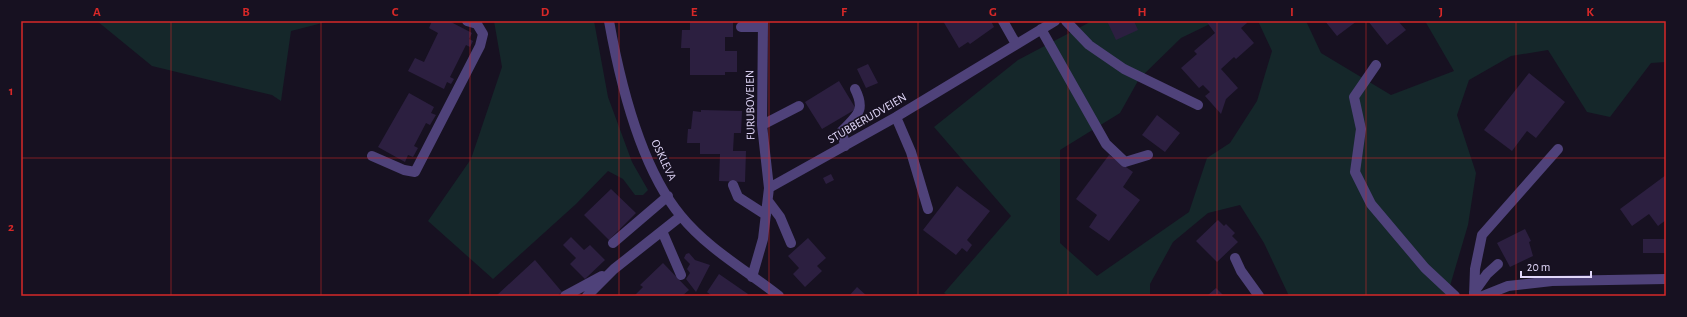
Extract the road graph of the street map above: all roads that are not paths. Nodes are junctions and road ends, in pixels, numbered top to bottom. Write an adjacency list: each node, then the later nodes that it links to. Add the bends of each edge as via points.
1 (467, 21): 19 (street, via 477,24 483,34 480,46 415,172)
2 (609, 21): 22 (street, OSKLEVA, via 617,69 643,146)
3 (1003, 21): 9 (street)
4 (1055, 21): 8 (street, STUBBERUDVEIEN)
5 (1066, 21): 12 (street, via 1089,45 1124,69)
6 (763, 24): 7 (street); 15 (street, FURUBOVEIEN)
7 (741, 27)
8 (1041, 29): 9 (street, STUBBERUDVEIEN); 18 (street, via 1106,144 1125,162)
9 (1016, 44): 14 (street, STUBBERUDVEIEN)
10 (1376, 66): 42 (street, via 1354,97 1361,129 1356,172 1372,204 1425,268)
11 (855, 89): 16 (street, via 861,101 858,115 842,131)
12 (1198, 105)
13 (798, 106): 15 (street)
14 (896, 117): 16 (street, STUBBERUDVEIEN); 24 (street, via 911,152)
15 (762, 124): 21 (street, FURUBOVEIEN)
16 (845, 146): 21 (street, STUBBERUDVEIEN)
17 (1558, 149): 37 (street, via 1482,234 1474,269)
18 (1148, 155)
19 (372, 156)
20 (733, 186): 25 (street, via 738,197)
21 (769, 188): 23 (street)
22 (668, 196): 26 (street, OSKLEVA); 28 (street)
23 (768, 201): 25 (street); 29 (street, via 780,217)
24 (928, 209)
25 (766, 215): 34 (street, via 763,239)
26 (681, 216): 27 (street); 34 (street, OSKLEVA, via 717,251)
27 (662, 231): 32 (street); 33 (street)
28 (613, 243)
29 (791, 243)
30 (1235, 258): 41 (street)
31 (1498, 264): 37 (street, via 1487,274)
32 (614, 269): 38 (street); 39 (street)
33 (681, 275)
34 (752, 277): 36 (street, OSKLEVA)
35 (1666, 280): 37 (street, via 1552,282 1508,286)
36 (768, 292): 40 (street, OSKLEVA)
37 (1477, 295)
38 (565, 296)
39 (587, 296)
40 (779, 296)
41 (1259, 296)
42 (1455, 296)

